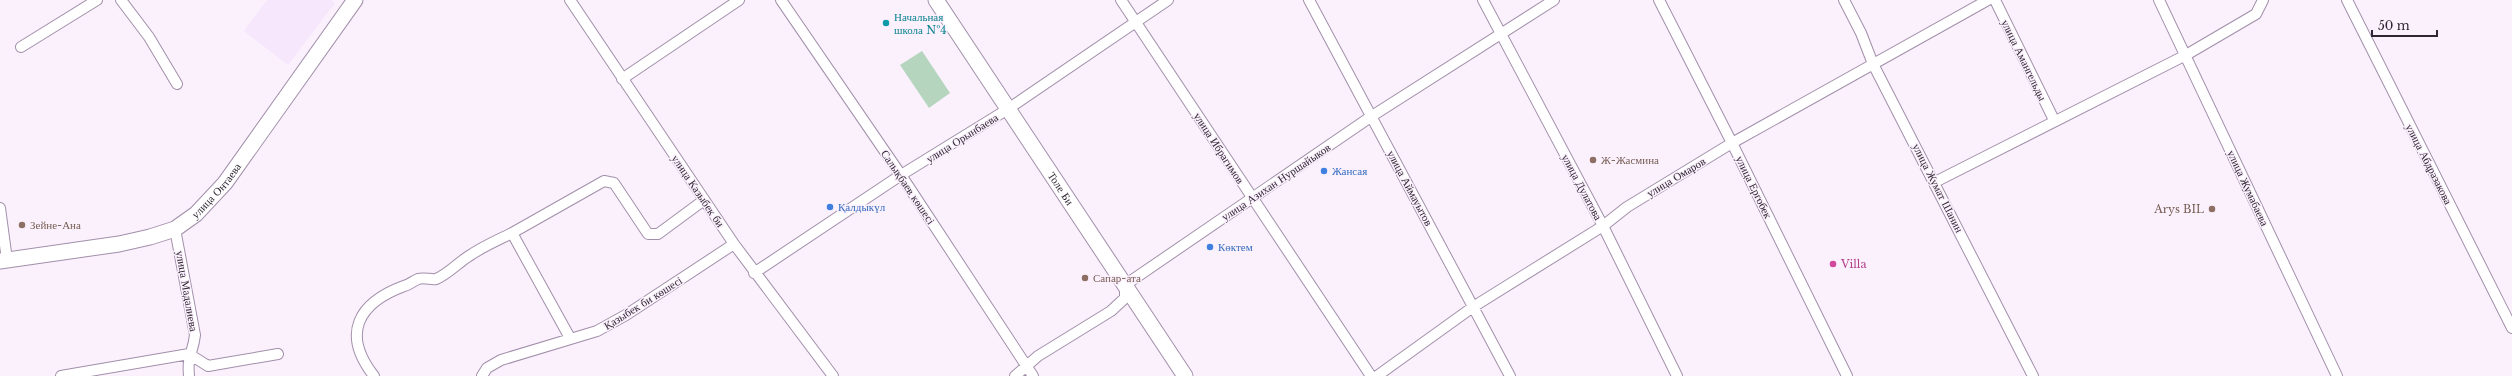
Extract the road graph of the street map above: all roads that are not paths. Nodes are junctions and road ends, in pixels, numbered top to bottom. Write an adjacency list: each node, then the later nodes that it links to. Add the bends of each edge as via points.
1 (96, 0): 22 (street)
2 (121, 0): 26 (street, via 149,37)
3 (355, 0): 37 (main road, улица Онтаева, via 225,183 196,214)
4 (570, 0): 25 (street, улица Казыбек би)
5 (739, 0): 25 (street)
6 (781, 0): 31 (street, Салықбаев көшесі)
7 (936, 0): 27 (main road, Толе Би)
8 (1122, 0): 20 (street, улица Ибрагимов)
9 (1168, 0): 20 (street, улица Орынбаева)
10 (1309, 0): 28 (street, улица Аймауытов)
11 (1483, 0): 21 (street, улица Дулатова)
12 (1554, 0): 21 (street, улица Азихан Нуршайыков)
13 (1659, 0): 30 (street, улица Ергобек)
14 (1844, 0): 24 (street, улица Жумат Шанин)
15 (1988, 0): 24 (street, улица Омаров)
16 (1995, 0): 29 (street, улица Амангельды)
17 (2159, 0): 23 (street, улица Жумабаева)
18 (2263, 0): 23 (street, via 2256,14)
19 (2347, 0): 44 (street, улица Абдразакова)
20 (1136, 21): 27 (street, улица Орынбаева); 33 (street, улица Ибрагимов)
21 (1499, 33): 28 (street, улица Азихан Нуршайыков); 36 (street, улица Дулатова)
22 (21, 47)
23 (2186, 55): 29 (street); 62 (street, улица Жумабаева)
24 (1873, 64): 30 (street, улица Омаров); 32 (street, улица Жумат Шанин)
25 (622, 79): 34 (street, улица Казыбек би)
26 (177, 84)
27 (1008, 109): 31 (street, улица Орынбаева); 42 (main road, Толе Би)
28 (1372, 116): 33 (street, улица Азихан Нуршайыков); 43 (street, улица Аймауытов)
29 (2054, 120): 32 (street)
30 (1732, 143): 36 (street, улица Омаров, via 1627,207); 60 (street, улица Ергобек)
31 (901, 175): 41 (street, улица Орынбаева); 48 (street, Салықбаев көшесі)
32 (1935, 182): 61 (street, улица Жумат Шанин)
33 (1252, 198): 42 (street, улица Азихан Нуршайыков); 56 (street, улица Ибрагимов)
34 (704, 200): 38 (street, via 658,234 648,234 614,183 604,181); 39 (street, улица Казыбек би)
35 (0, 208): 40 (street)
36 (1603, 226): 43 (street, улица Омаров); 59 (street, улица Дулатова)
37 (175, 229): 40 (main road, улица Онтаева, via 119,244); 46 (street, улица Мадалиева, via 195,336 194,346)
38 (512, 233): 45 (street); 51 (street, via 470,255 436,279 419,279 393,290 368,306 358,320 356,333 366,366)
39 (734, 244): 41 (street, улица Казыбек би); 45 (street, Қазыбек би көшесі, via 626,315 597,331)
40 (4, 261)
41 (754, 273): 53 (street, улица Казыбек би)
42 (1124, 285): 48 (street, via 1125,298 1111,311 1038,356); 55 (main road, Толе Би)
43 (1473, 307): 57 (street, улица Омаров); 58 (street, улица Аймауытов)
44 (2512, 328)
45 (570, 338): 52 (street, Қазыбек би көшесі, via 501,360 487,368)
46 (189, 354): 47 (street, via 208,366); 49 (street); 50 (street, улица Мадалиева)
47 (278, 354)
48 (1030, 372): 54 (street)
49 (61, 376)
50 (188, 376)
51 (374, 376)
52 (482, 376)
53 (833, 376)
54 (1015, 376)
55 (1185, 376)
56 (1371, 376)
57 (1377, 376)
58 (1510, 376)
59 (1677, 376)
60 (1846, 376)
61 (2033, 376)
62 (2337, 376)

